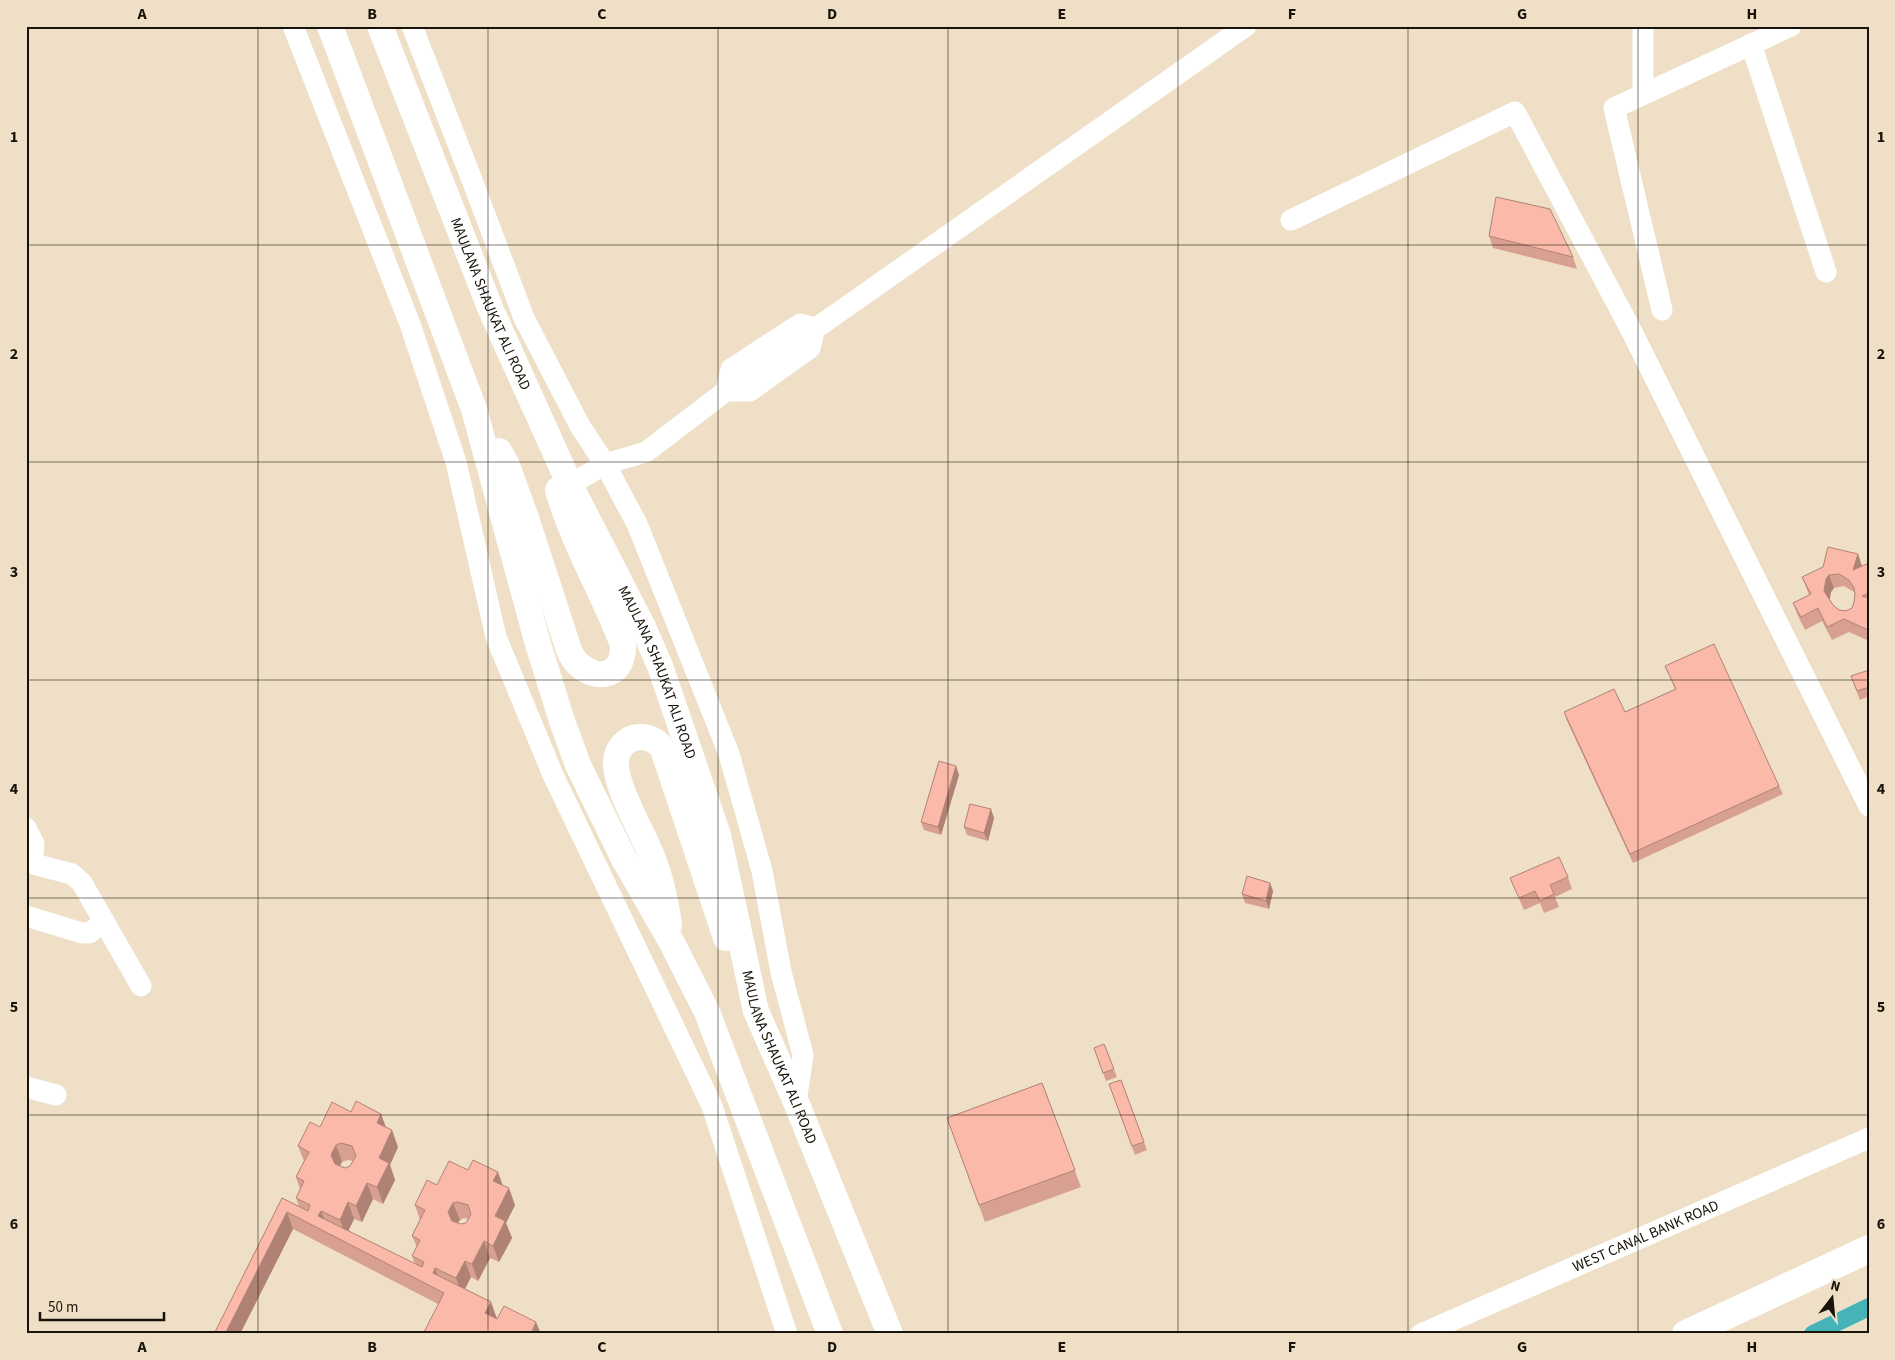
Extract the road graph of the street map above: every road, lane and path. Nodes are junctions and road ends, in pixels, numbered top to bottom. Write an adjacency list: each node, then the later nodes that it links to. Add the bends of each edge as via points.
1 (293, 26): 32 (street, via 410,324 456,462 496,638 553,775 712,1106)
2 (330, 26): 16 (main road)
3 (380, 26): 15 (main road, MAULANA SHAUKAT ALI ROAD, via 491,310)
4 (412, 26): 17 (street, via 524,318 580,426)
5 (1246, 26): 13 (street)
6 (1643, 26): 9 (street)
7 (1791, 26): 8 (street)
8 (1752, 44): 9 (street); 11 (street)
9 (1643, 94): 12 (street, via 1614,108)
10 (1291, 220): 19 (street, via 1515,112 1630,328)
11 (1826, 272)
12 (1662, 310)
13 (815, 328): 14 (street, via 810,348 750,391); 14 (street, via 800,324 731,369)
14 (726, 391): 17 (street, via 646,452)
15 (534, 406): 16 (main road, via 579,550 622,645 618,668 612,672 596,674 585,669 568,650 506,463); 18 (main road, MAULANA SHAUKAT ALI ROAD)
16 (474, 408): 24 (main road, via 538,644 578,765 624,859)
17 (605, 464): 18 (street); 29 (street, via 637,524 729,754 762,871 781,972 803,1055)
18 (570, 485): 26 (main road, MAULANA SHAUKAT ALI ROAD, via 643,627 669,690 718,835)
19 (1869, 806)
20 (26, 828): 21 (street, via 34,844)
21 (29, 862): 23 (street, via 72,874 82,883)
22 (26, 916): 23 (street, via 89,933)
23 (104, 922): 25 (street)
24 (672, 943): 26 (main road, via 666,903 654,862 622,790 616,766 621,746 640,737 653,740 663,749 734,964); 33 (main road, via 707,1012)
25 (141, 986)
26 (752, 996): 29 (main road, MAULANA SHAUKAT ALI ROAD)
27 (26, 1086): 28 (street)
28 (56, 1095)
29 (796, 1102): 34 (main road, MAULANA SHAUKAT ALI ROAD)
30 (1869, 1138): 35 (street, WEST CANAL BANK ROAD)
31 (1869, 1248): 36 (highway)
32 (787, 1334)
33 (830, 1334)
34 (890, 1334)
35 (1421, 1334)
36 (1686, 1334)

